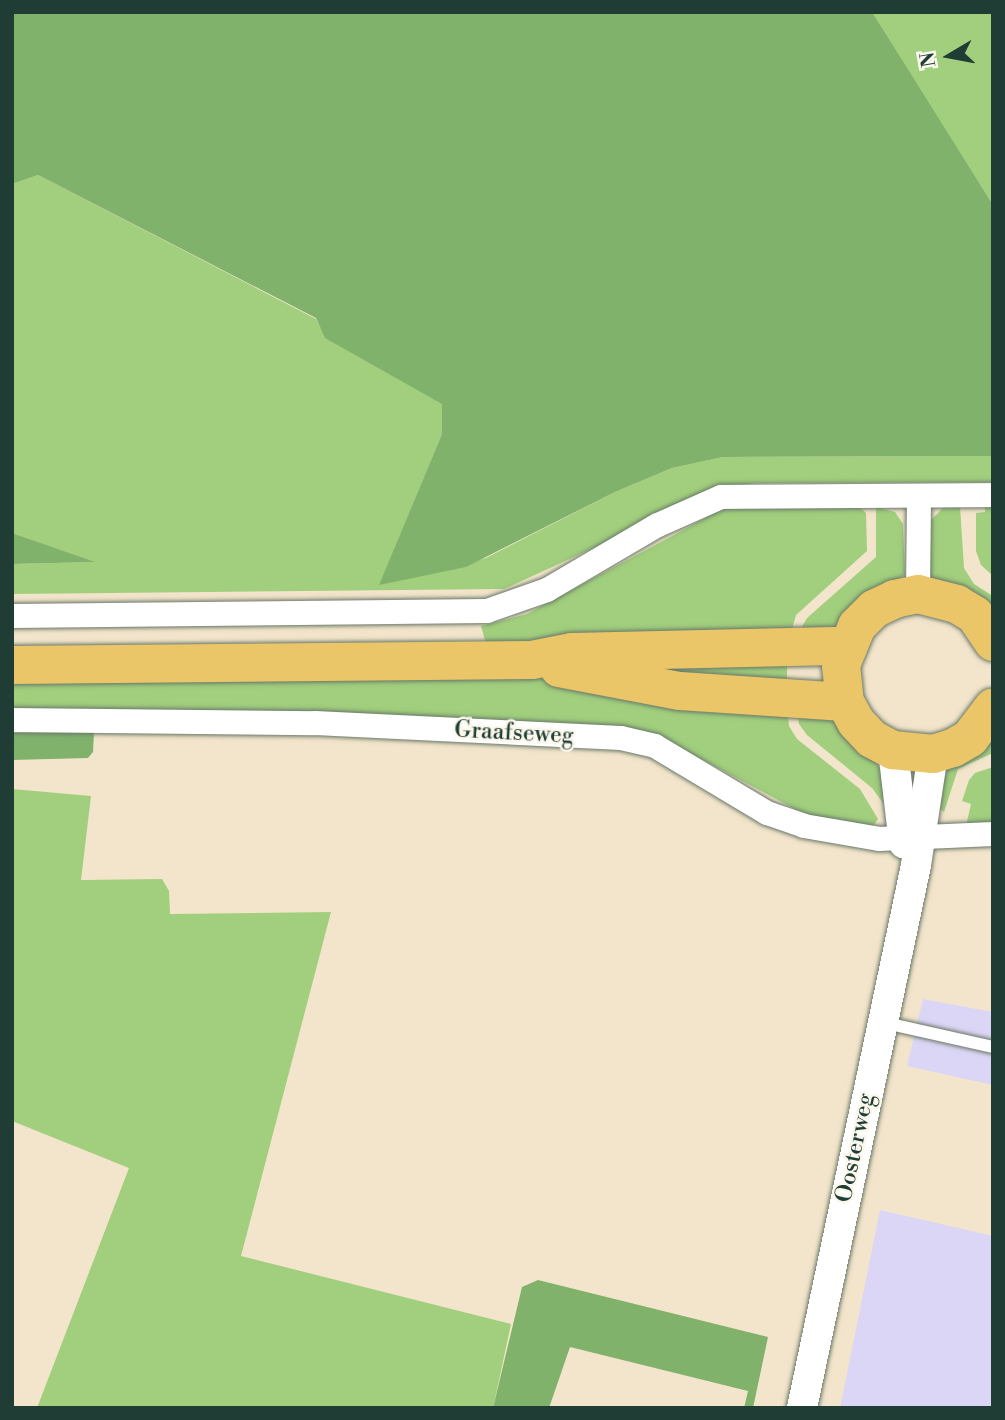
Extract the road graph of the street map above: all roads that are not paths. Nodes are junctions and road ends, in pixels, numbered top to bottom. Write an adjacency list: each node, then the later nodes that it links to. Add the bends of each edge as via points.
1 (993, 495): 2 (street)
2 (919, 496): 3 (street); 4 (street, via 721,497 658,525 547,590 487,611)
3 (918, 594): 5 (main road, via 957,604 975,615); 6 (main road, via 895,598 874,609)
4 (12, 616)
5 (993, 642)
6 (845, 646): 7 (main road, via 572,652); 9 (main road, via 841,664)
7 (532, 660): 8 (main road); 9 (main road, via 680,691)
8 (12, 665)
9 (845, 702): 12 (main road, via 872,739)
10 (993, 708): 13 (main road, via 970,738)
11 (12, 720): 15 (street, Graafseweg, via 315,723 634,739 664,751 785,821 845,835)
12 (893, 750): 13 (main road); 15 (street, Oosterweg)
13 (933, 754): 15 (street, Oosterweg)
14 (993, 834): 15 (street, Graafseweg)
15 (911, 837): 16 (street, Oosterweg, via 908,888)
16 (881, 1021): 17 (lane); 18 (street, Oosterweg)
17 (993, 1046)
18 (802, 1408)

